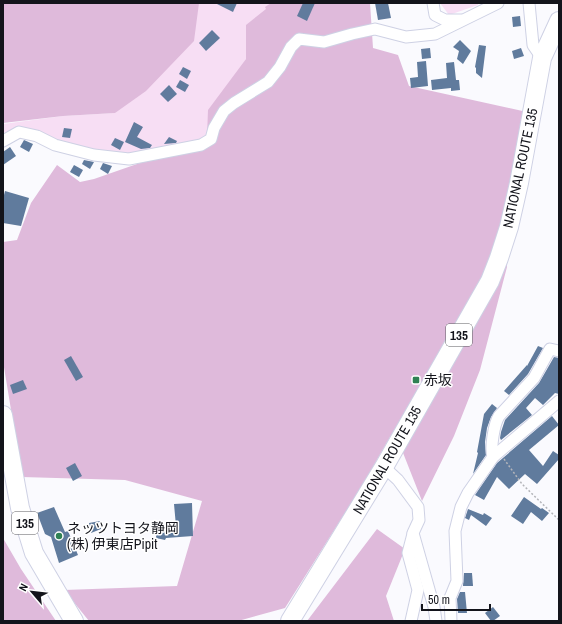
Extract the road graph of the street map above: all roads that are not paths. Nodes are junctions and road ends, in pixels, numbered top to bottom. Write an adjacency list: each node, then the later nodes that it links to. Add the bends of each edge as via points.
1 (433, 3): 4 (street, via 435,15 445,20)
2 (498, 3): 4 (street)
3 (528, 3): 6 (street, via 533,45)
4 (466, 19): 7 (street, via 435,34 406,36 375,29 324,42 300,39 291,47 268,82 224,111 211,139 201,145 129,159 55,145 37,136 19,132)
5 (559, 21): 6 (highway, NATIONAL ROUTE 135 / 135)
6 (542, 58): 12 (highway, NATIONAL ROUTE 135 / 135, via 519,183 499,258 490,281)
7 (3, 141)
8 (559, 351): 11 (street, via 550,350 534,378 499,416 492,452)
9 (559, 401): 11 (street)
10 (3, 416): 14 (highway, 135, via 20,508 34,553)
11 (496, 455): 18 (street, via 460,507 455,531 458,580 450,598)
12 (384, 467): 13 (street, via 398,480 418,507 419,520); 15 (highway, NATIONAL ROUTE 135 / 135)
13 (413, 533): 16 (street, via 408,553 418,590); 17 (street)
14 (74, 621)
15 (290, 621)
16 (411, 621)
17 (436, 621)
18 (451, 621)

